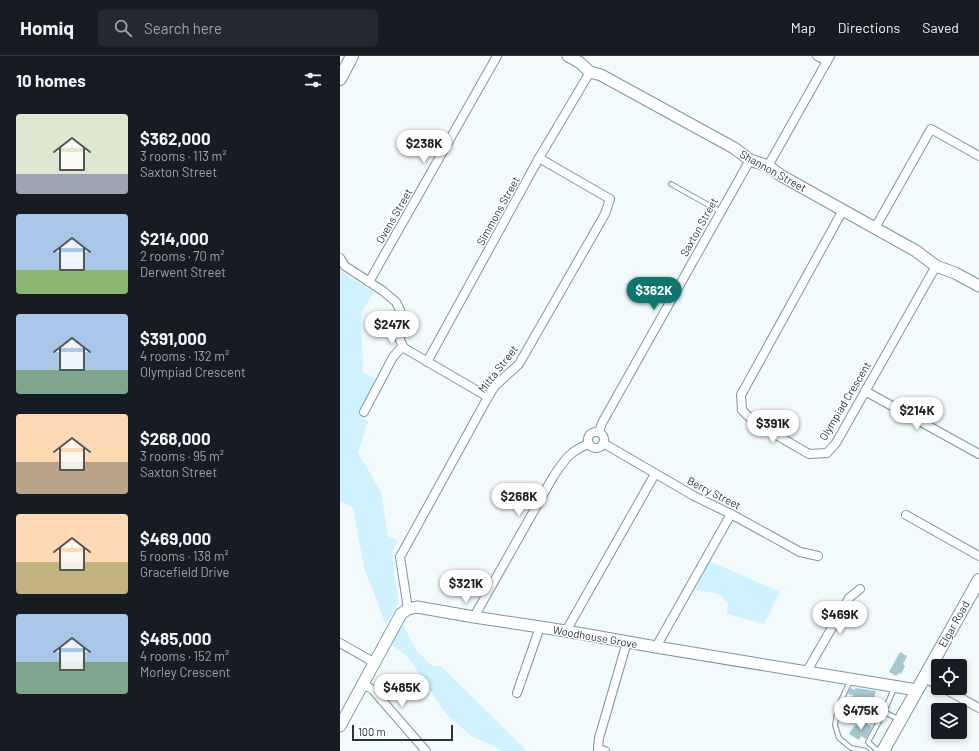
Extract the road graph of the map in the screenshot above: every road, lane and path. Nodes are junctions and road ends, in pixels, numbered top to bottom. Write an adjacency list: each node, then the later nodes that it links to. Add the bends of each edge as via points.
1 (352, 56): 7 (main road)
2 (497, 56): 18 (street, Ovens Street)
3 (568, 56): 6 (street, Shannon Street)
4 (817, 56): 5 (street)
5 (828, 59): 11 (street)
6 (590, 72): 9 (street, Simmons Street); 10 (street, Shannon Street, via 601,74 734,148)
7 (340, 79)
8 (979, 156): 15 (street, via 931,129)
9 (540, 158): 21 (street, Simmons Street); 23 (street, Mitta Street, via 610,199 605,214 519,364 495,386)
10 (750, 160): 11 (street, Shannon Street); 14 (street, Saxton Street)
11 (768, 166): 13 (street, Shannon Street)
12 (671, 184): 14 (lane)
13 (843, 210): 15 (street, Shannon Street); 22 (street, Olympiad Crescent, via 741,395 742,410 754,422 809,454 827,453 836,443)
14 (721, 212): 25 (street, Saxton Street)
15 (875, 228): 17 (street, Shannon Street, via 916,251)
16 (340, 258): 18 (street, via 345,266)
17 (936, 266): 19 (street, Shannon Street); 22 (street, Olympiad Crescent)
18 (369, 282): 20 (street, via 396,302 400,310 400,340)
19 (979, 286)
20 (404, 348): 21 (street); 24 (street, via 393,357)
21 (427, 362): 23 (street)
22 (865, 390): 28 (street)
23 (488, 397): 36 (street, Mitta Street, via 400,556)
24 (364, 412)
25 (599, 432): 26 (street, via 604,437); 27 (street, via 594,431 588,435)
26 (603, 443): 27 (street, via 595,448); 29 (street, Berry Street)
27 (589, 444): 37 (street, via 578,448 566,458 553,477)
28 (979, 454)
29 (655, 474): 30 (street, Berry Street); 39 (street)
30 (731, 514): 32 (street, Berry Street, via 800,552); 42 (street)
31 (906, 515): 33 (street)
32 (818, 556)
33 (979, 556)
34 (979, 580): 46 (main road, Elgar Road)
35 (860, 589): 44 (street, via 849,598)
36 (408, 609): 37 (street, Woodhouse Grove, via 418,607); 43 (street, via 401,614)
37 (474, 617): 38 (street, Woodhouse Grove)
38 (540, 627): 39 (street, Woodhouse Grove); 51 (street)
39 (566, 631): 40 (street, Woodhouse Grove)
40 (627, 642): 42 (street, Woodhouse Grove); 58 (street, via 600,738 598,749)
41 (340, 643): 43 (street)
42 (656, 647): 44 (street, Woodhouse Grove)
43 (375, 663): 48 (street)
44 (807, 672): 45 (street, Woodhouse Grove)
45 (851, 678): 49 (street, Woodhouse Grove); 59 (lane, via 838,707 835,725 839,738 851,748)
46 (924, 678): 47 (street); 50 (main road, Elgar Road)
47 (931, 682)
48 (363, 684): 56 (street); 57 (street, via 373,690)
49 (895, 686): 50 (street, Woodhouse Grove); 54 (lane)
50 (917, 690): 55 (main road, Elgar Road)
51 (518, 693)
52 (956, 695): 53 (street)
53 (979, 708)
54 (884, 712): 55 (lane); 60 (lane, via 868,742)
55 (900, 720): 61 (main road, Elgar Road)
56 (340, 726)
57 (426, 751)
58 (605, 751)
59 (866, 751)
60 (878, 751)
61 (883, 751)

